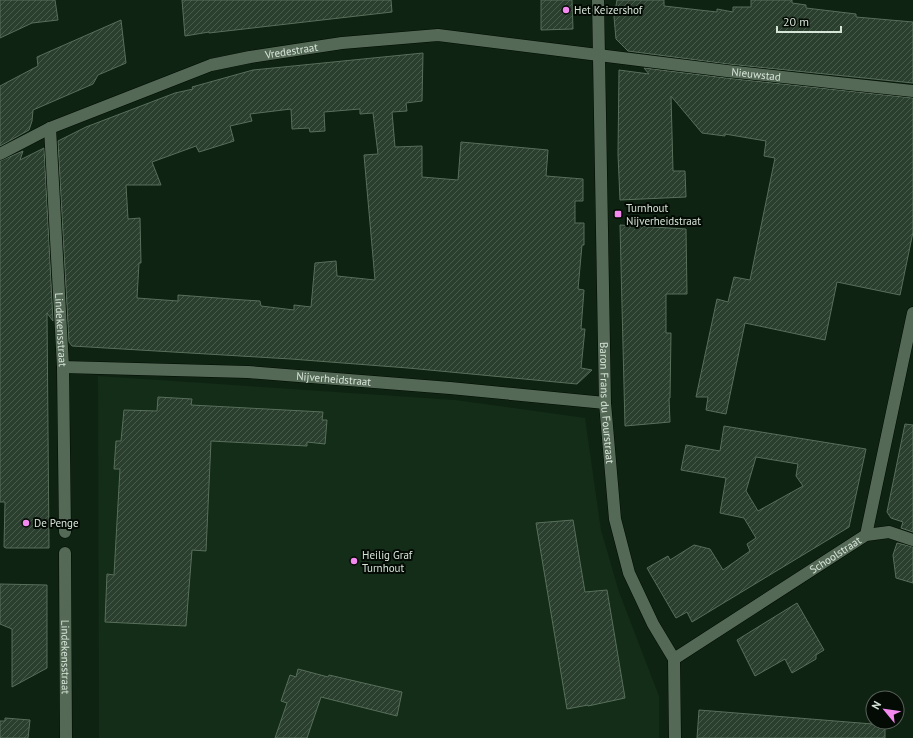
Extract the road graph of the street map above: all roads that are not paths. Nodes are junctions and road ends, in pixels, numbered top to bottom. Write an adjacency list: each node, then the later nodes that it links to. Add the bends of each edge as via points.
1 (598, 0): 2 (street, Baron Frans du Fourstraat)
2 (600, 55): 3 (street, Nieuwstad); 4 (street, Vredestraat, via 438,35 342,43 250,57 211,66); 8 (street, Baron Frans du Fourstraat)
3 (913, 91)
4 (50, 128): 5 (street, Vredestraat); 7 (street, Lindekensstraat)
5 (0, 154)
6 (913, 313): 10 (street, Schoolstraat)
7 (63, 367): 8 (street, Nijverheidstraat, via 248,372); 9 (street, Lindekensstraat)
8 (605, 403): 13 (street, Baron Frans du Fourstraat, via 614,519 629,573 653,624)
9 (65, 532)
10 (866, 535): 11 (street, via 889,532); 13 (street, Schoolstraat)
11 (913, 540)
12 (65, 553): 14 (street, Lindekensstraat)
13 (674, 659): 15 (street)
14 (66, 738)
15 (675, 738)

